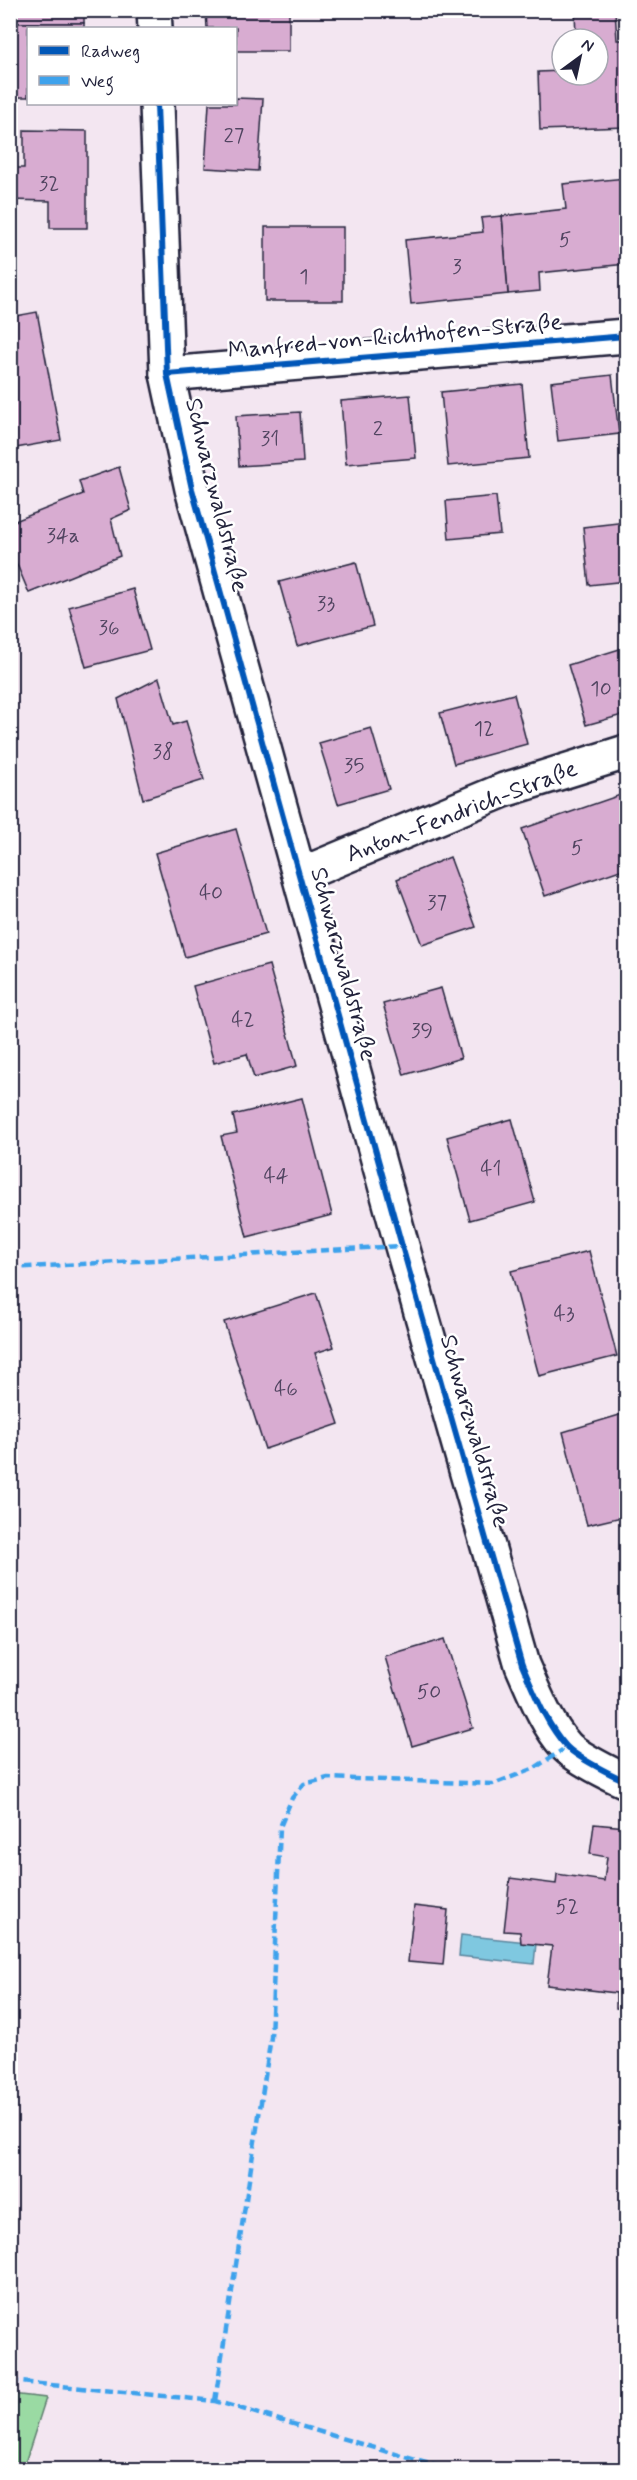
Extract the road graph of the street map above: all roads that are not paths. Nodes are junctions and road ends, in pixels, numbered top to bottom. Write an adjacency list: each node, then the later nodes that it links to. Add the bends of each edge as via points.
1 (154, 10): 2 (street)
2 (155, 27)
3 (157, 105): 5 (street, Schwarzwaldstraße)
4 (627, 336): 5 (street, Manfred-von-Richthofen-Straße)
5 (167, 374): 7 (street, Schwarzwaldstraße, via 192,489)
6 (627, 752): 7 (street, Anton-Fendrich-Straße, via 504,790)
7 (300, 875): 8 (street, Schwarzwaldstraße, via 522,1665 542,1709 567,1747)
8 (627, 1781)

